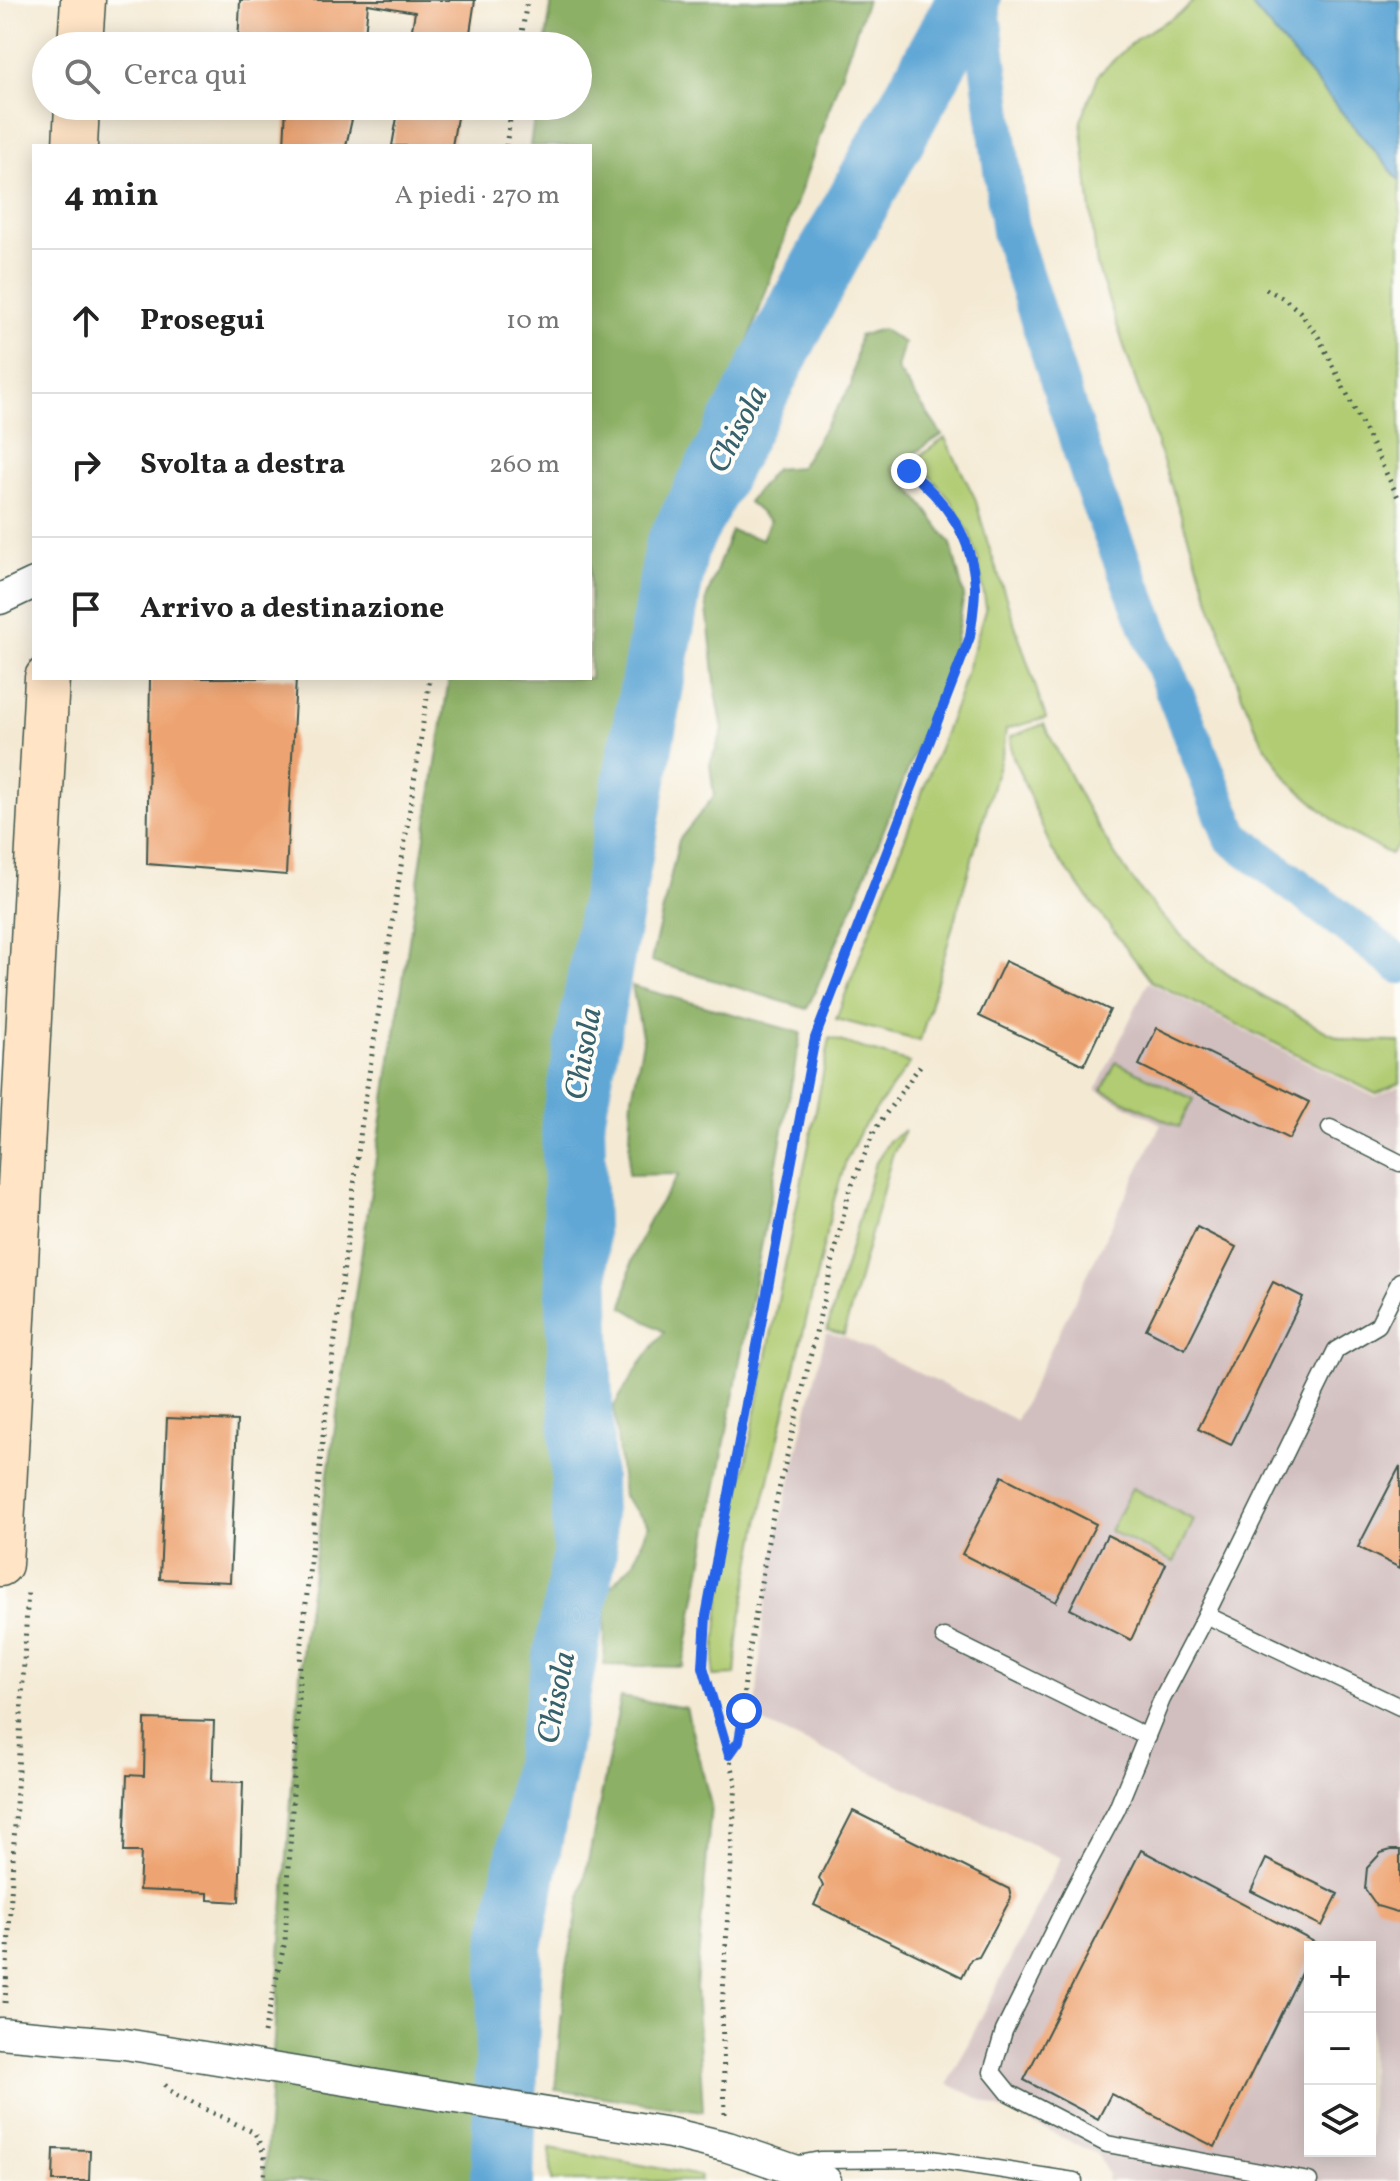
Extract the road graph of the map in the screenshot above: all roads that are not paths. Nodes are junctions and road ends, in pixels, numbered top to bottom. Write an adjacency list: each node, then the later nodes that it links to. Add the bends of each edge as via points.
1 (83, 0): 2 (main road)
2 (81, 32)
3 (76, 120): 4 (main road)
4 (75, 144)
5 (32, 584): 6 (street)
6 (0, 599)
7 (47, 680): 11 (main road)
8 (1330, 1128): 9 (lane)
9 (1400, 1163)
10 (1400, 1281): 12 (lane, via 1378,1325 1336,1350)
11 (0, 1564)
12 (1206, 1615): 14 (lane); 15 (lane)
13 (944, 1637): 15 (lane)
14 (1400, 1707)
15 (1147, 1737): 20 (lane, via 1117,1809 1004,2031 992,2072 1009,2093 1107,2144)
16 (0, 2033): 17 (street, via 125,2044 670,2133)
17 (789, 2167): 18 (street); 19 (lane, via 820,2160 932,2159)
18 (826, 2181)
19 (1074, 2181)
20 (1309, 2181)

